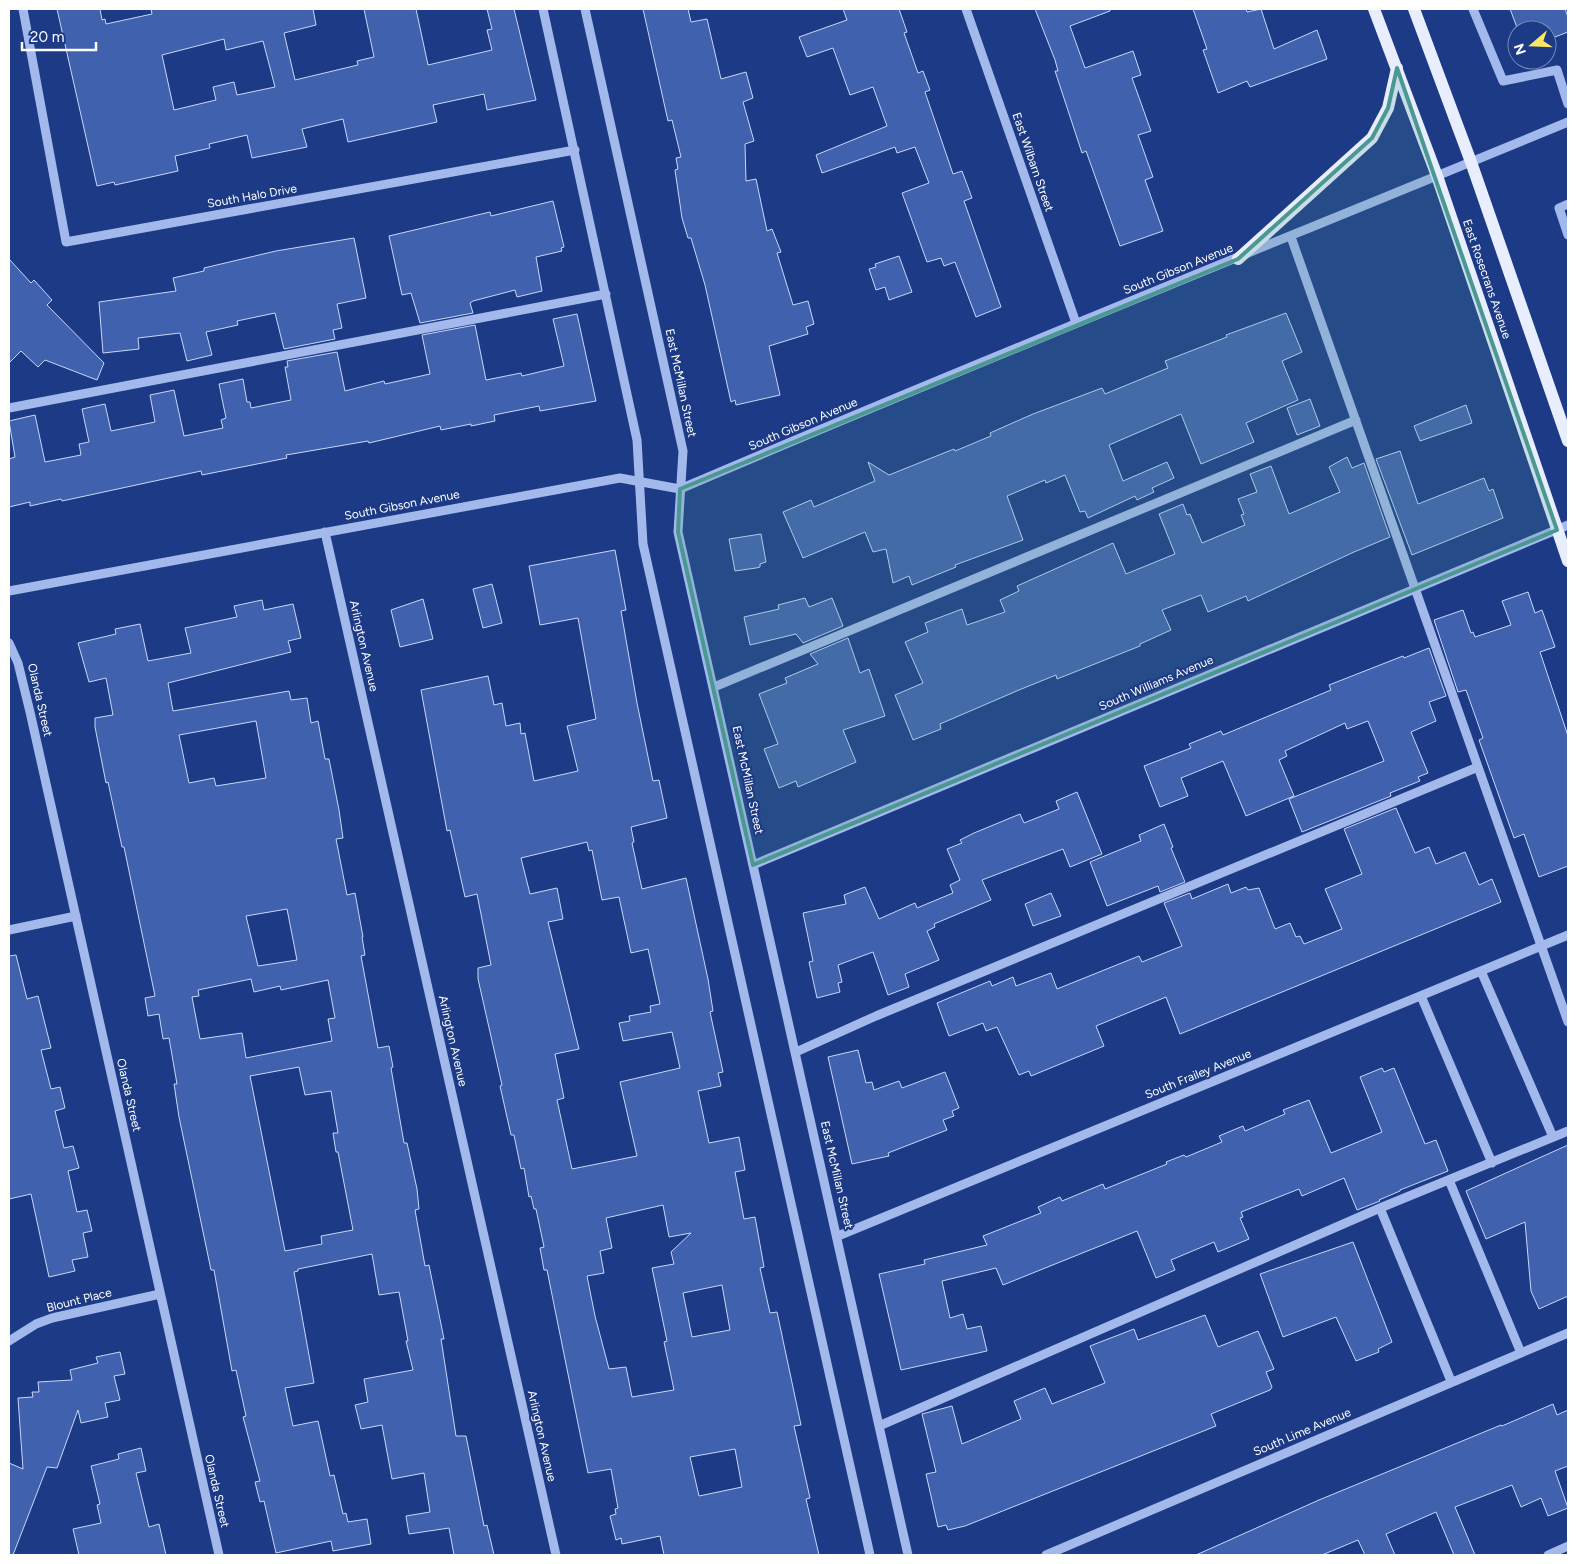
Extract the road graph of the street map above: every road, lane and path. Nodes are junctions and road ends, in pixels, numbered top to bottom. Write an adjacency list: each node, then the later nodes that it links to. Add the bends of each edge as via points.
1 (23, 9): 11 (street, South Halo Drive, via 66,242)
2 (543, 9): 11 (street)
3 (585, 9): 24 (street, East McMillan Street, via 683,450)
4 (966, 9): 19 (street, East Wilbarn Street)
5 (1374, 9): 8 (main road, East Rosecrans Avenue)
6 (1414, 9): 12 (main road, East Rosecrans Avenue)
7 (1473, 9): 9 (street, via 1503,81 1557,70)
8 (1397, 68): 13 (main road, East Rosecrans Avenue); 17 (main road, via 1388,108 1372,138)
9 (1568, 104)
10 (1568, 122): 12 (street, South Gibson Avenue)
11 (575, 150): 18 (street)
12 (1471, 162): 13 (street, South Gibson Avenue); 22 (main road, East Rosecrans Avenue)
13 (1438, 176): 16 (street, South Gibson Avenue); 25 (main road, East Rosecrans Avenue)
14 (1568, 204): 15 (street, via 1559,208)
15 (1568, 235)
16 (1291, 237): 17 (street, South Gibson Avenue); 21 (street)
17 (1238, 259): 19 (street, South Gibson Avenue)
18 (606, 294): 20 (street); 23 (street, via 637,440)
19 (1076, 323): 24 (street, South Gibson Avenue)
20 (9, 408)
21 (1356, 420): 28 (street); 32 (street)
22 (1568, 441)
23 (639, 481): 24 (street, South Gibson Avenue); 26 (street, South Gibson Avenue, via 620,478); 58 (street, via 643,544)
24 (680, 489): 32 (street, East McMillan Street, via 678,532)
25 (1563, 527): 27 (main road, East Rosecrans Avenue); 28 (street, South Williams Avenue)
26 (326, 532): 29 (street, South Gibson Avenue); 57 (street, Arlington Avenue)
27 (1568, 560)
28 (1416, 588): 33 (street); 34 (street, South Williams Avenue)
29 (9, 591)
30 (9, 643): 31 (street, Olanda Street)
31 (11, 654): 35 (street, Olanda Street, via 18,663)
32 (714, 687): 34 (street, East McMillan Street)
33 (1478, 767): 38 (street); 42 (street)
34 (754, 865): 42 (street, East McMillan Street)
35 (76, 916): 36 (street); 49 (street, Olanda Street)
36 (9, 930)
37 (1568, 935): 38 (street, South Frailey Avenue)
38 (1541, 946): 39 (street, South Frailey Avenue); 41 (street)
39 (1481, 971): 40 (street, South Frailey Avenue); 44 (street)
40 (1421, 996): 45 (street); 48 (street, South Frailey Avenue)
41 (1568, 1022)
42 (796, 1052): 48 (street, East McMillan Street)
43 (1568, 1131): 44 (street)
44 (1553, 1137): 45 (street)
45 (1492, 1163): 46 (street)
46 (1449, 1180): 47 (street); 52 (street)
47 (1380, 1208): 53 (street); 54 (street)
48 (838, 1236): 54 (street, East McMillan Street)
49 (160, 1294): 51 (street, Blount Place, via 52,1318); 56 (street, Olanda Street)
50 (1568, 1333): 52 (street, South Lime Avenue)
51 (9, 1341)
52 (1520, 1352): 53 (street, South Lime Avenue)
53 (1451, 1381): 60 (street, South Lime Avenue)
54 (879, 1426): 59 (street, East McMillan Street)
55 (1568, 1546): 61 (street)
56 (219, 1555)
57 (556, 1555)
58 (870, 1555)
59 (908, 1555)
60 (1046, 1555)
61 (1548, 1555)

